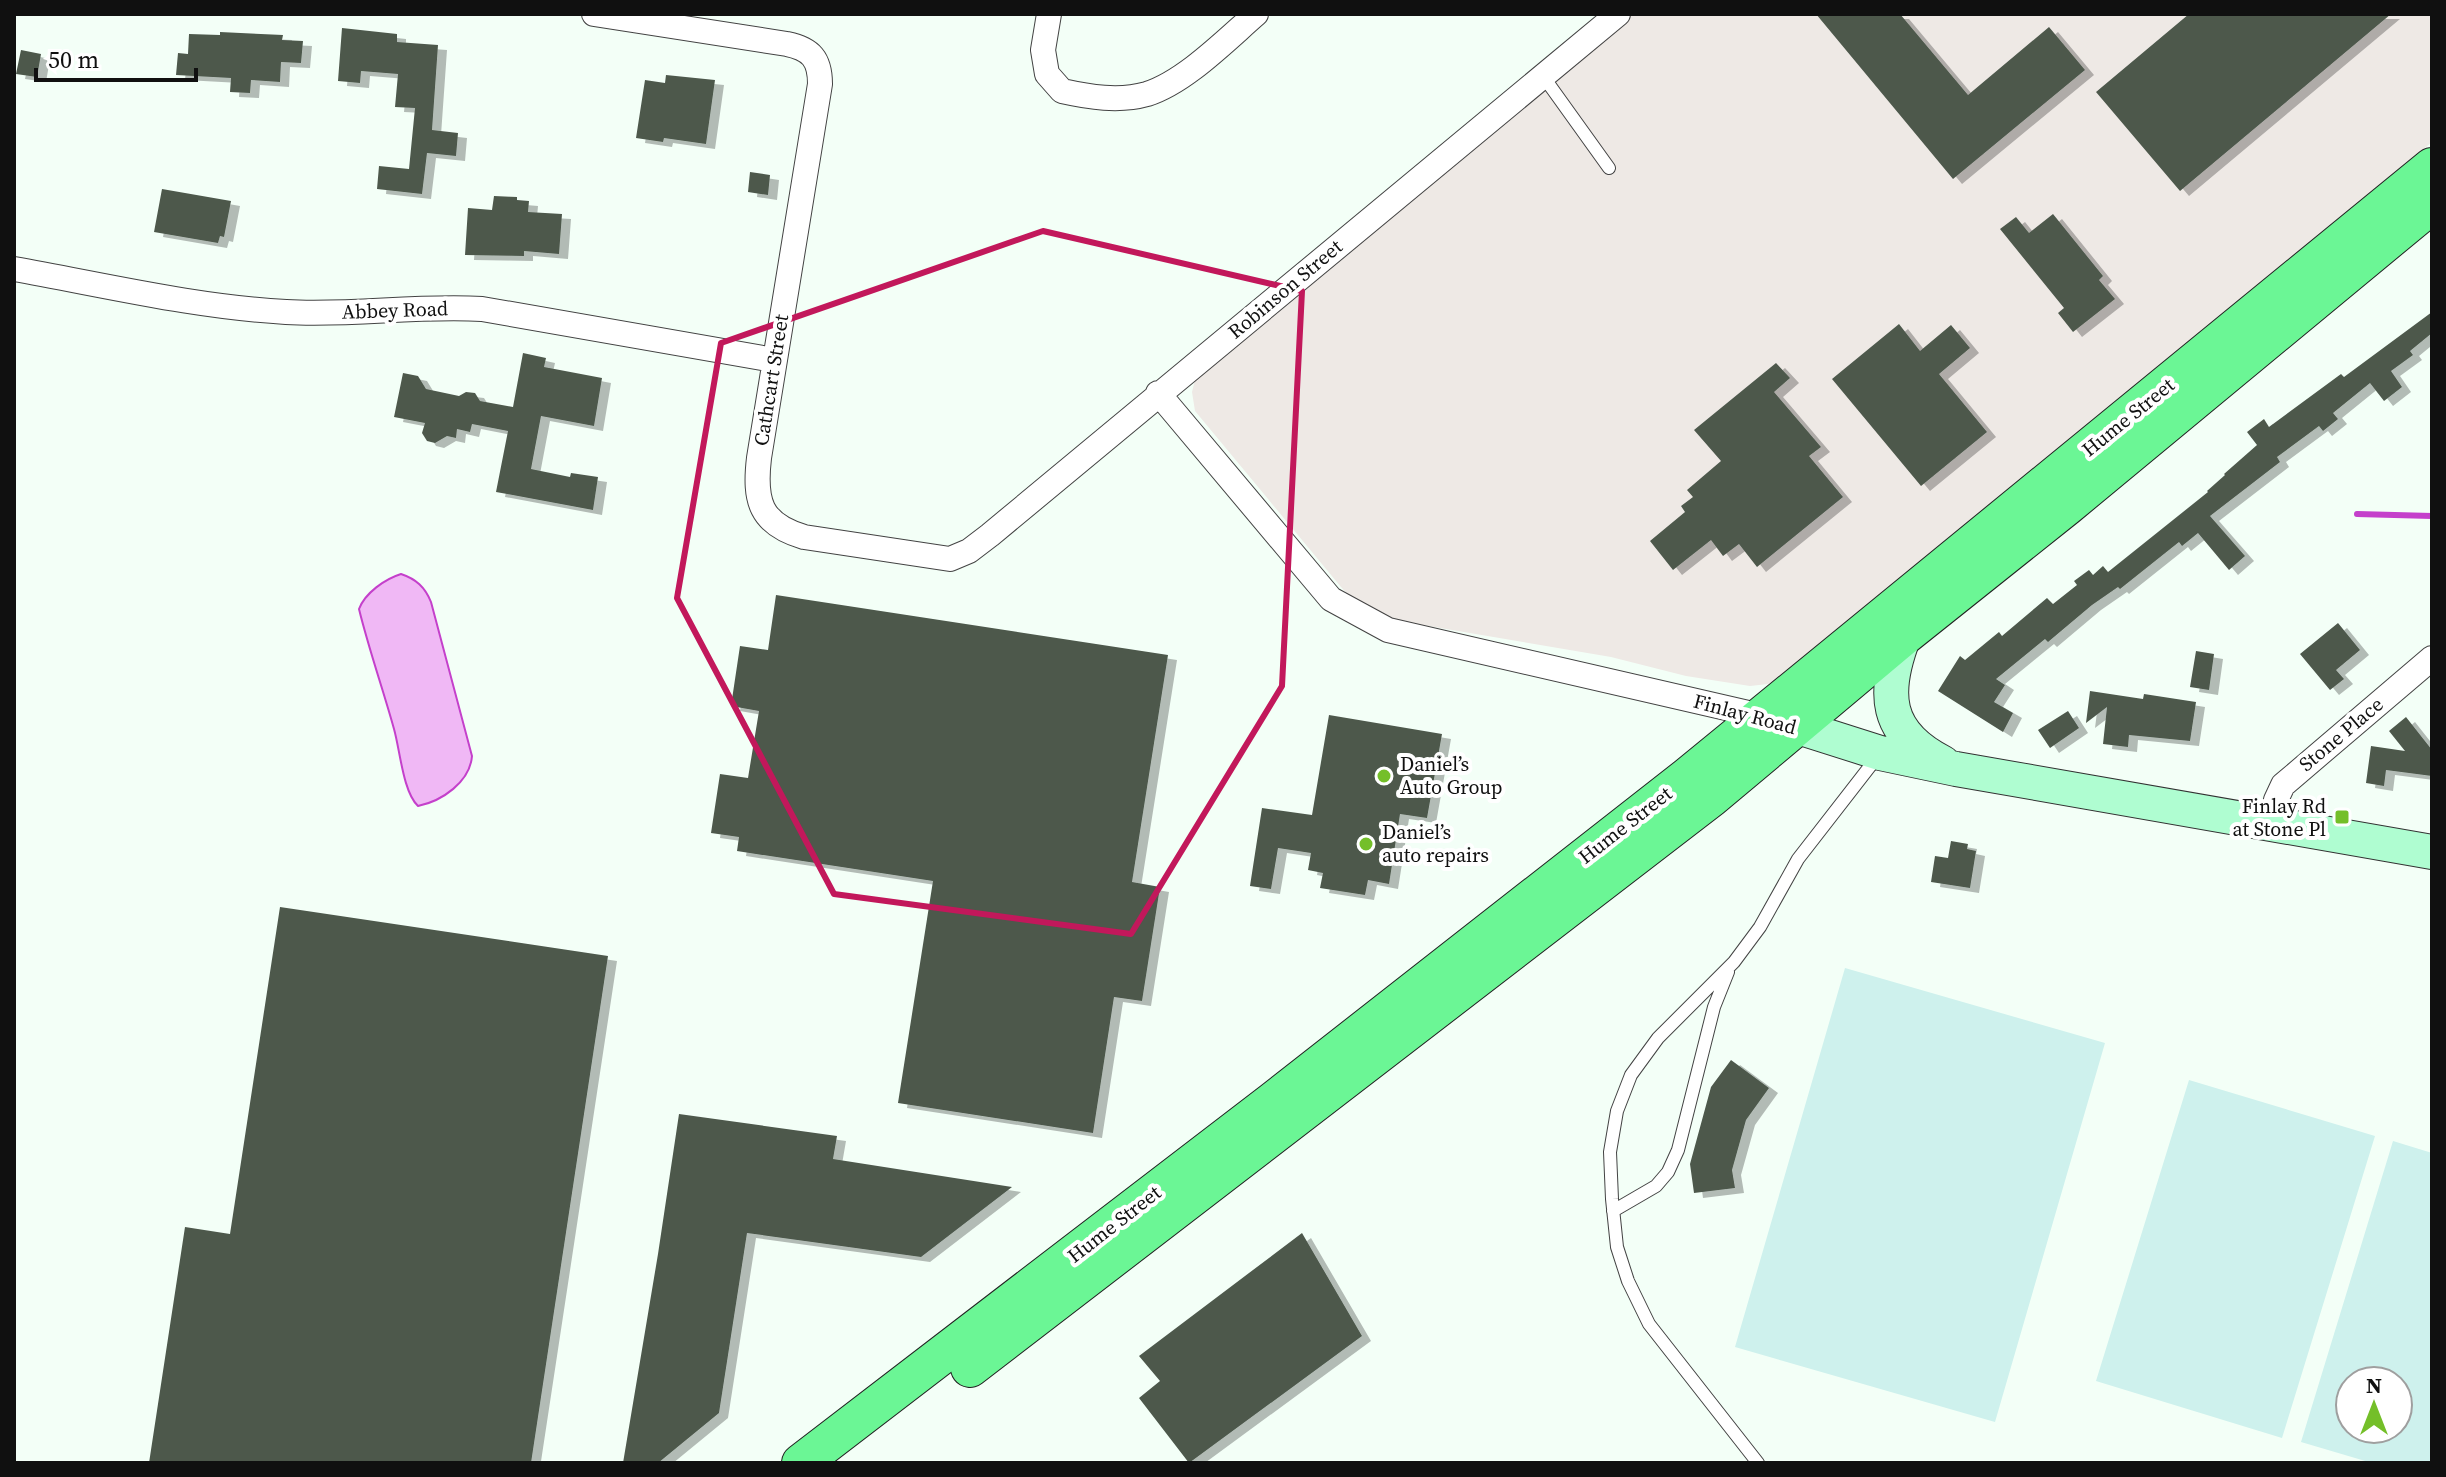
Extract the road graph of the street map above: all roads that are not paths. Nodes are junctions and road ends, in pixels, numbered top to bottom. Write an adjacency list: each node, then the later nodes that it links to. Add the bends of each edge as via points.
1 (594, 14): 10 (street, Cathcart Street, via 801,47 820,68)
2 (1049, 14): 3 (street, via 1043,50 1047,74 1062,91 1112,98 1148,93 1175,80)
3 (1256, 14)
4 (1618, 14): 5 (street, Robinson Street)
5 (1543, 76): 7 (lane); 11 (street, Robinson Street)
6 (2432, 167): 15 (main road, Hume Street)
7 (1609, 168)
8 (2432, 204): 13 (main road, Hume Street)
9 (14, 269): 10 (street, Abbey Road, via 290,313 492,310)
10 (774, 360): 12 (street, Cathcart Street, via 756,480 768,518 784,531 804,537)
11 (1158, 393): 12 (street, Robinson Street, via 980,543); 15 (street, Finlay Road, via 1331,599 1388,630)
12 (950, 559)
13 (1904, 636): 16 (main road, Hume Street); 18 (street, via 1890,688 1899,726 1911,742)
14 (2432, 658): 19 (street, Stone Place, via 2283,785)
15 (1761, 716): 16 (street, Finlay Road); 23 (main road, Hume Street, via 1273,1101)
16 (1796, 727): 17 (street, Finlay Road); 24 (main road, Hume Street, via 1674,827)
17 (1880, 753): 18 (street, Finlay Road); 21 (lane, via 1798,859 1760,927)
18 (1956, 769): 19 (street, Finlay Road)
19 (2271, 824): 20 (street, Finlay Road)
20 (2432, 852)
21 (1730, 966): 22 (lane, via 1668,1172 1656,1186); 22 (lane, via 1658,1038 1631,1075 1617,1111 1610,1152)
22 (1613, 1211): 25 (lane, via 1617,1247 1649,1324)
23 (801, 1463)
24 (845, 1463)
25 (1758, 1463)

